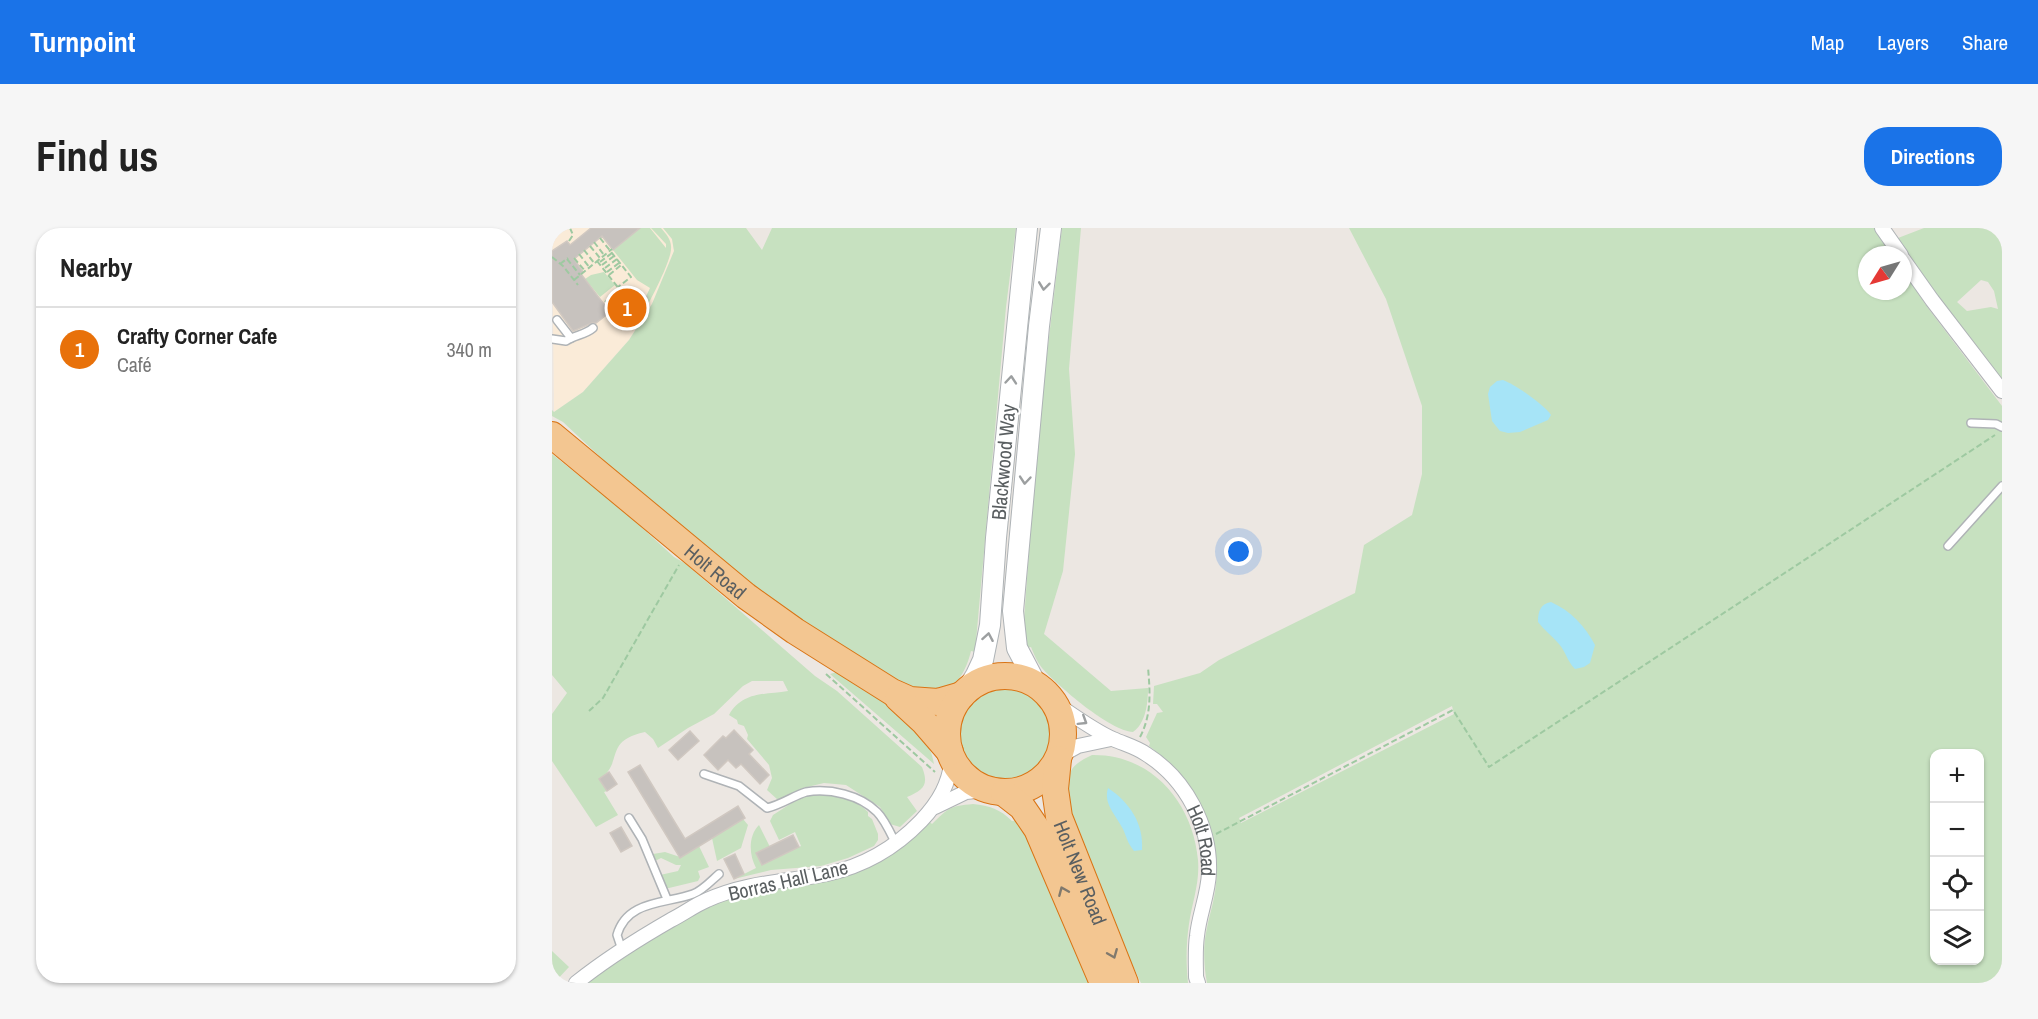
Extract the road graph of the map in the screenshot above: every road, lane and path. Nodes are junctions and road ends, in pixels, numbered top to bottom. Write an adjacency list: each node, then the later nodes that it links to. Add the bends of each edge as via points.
1 (570, 228): 5 (path)
2 (1027, 228): 44 (street, Blackwood Way, one-way to 2, via 983,660 990,626)
3 (1051, 228): 42 (street, Blackwood Way, one-way to 42, via 1013,611 1017,648)
4 (1887, 230): 11 (street)
5 (573, 235): 7 (path); 8 (path)
6 (600, 238): 16 (path)
7 (576, 240)
8 (569, 241)
9 (594, 242): 14 (path)
10 (590, 246): 19 (path)
11 (1896, 246)
12 (584, 250): 19 (path)
13 (579, 254): 20 (path)
14 (604, 255): 16 (path); 19 (path)
15 (552, 257): 18 (path)
16 (615, 257): 19 (path); 19 (path); 19 (path); 26 (path, via 631,277)
17 (574, 258): 21 (path)
18 (558, 264): 23 (path, via 567,259); 24 (path)
19 (601, 266): 20 (path); 26 (path)
20 (590, 268): 21 (path)
21 (585, 271): 23 (path)
22 (1912, 271): 33 (street)
23 (580, 275): 24 (path)
24 (574, 280): 25 (path)
25 (578, 285)
26 (619, 288): 27 (path, via 628,300); 28 (path)
27 (634, 297)
28 (605, 302)
29 (557, 320): 31 (lane)
30 (593, 328): 31 (lane)
31 (571, 338): 32 (lane)
32 (552, 339)
33 (2002, 391)
34 (1971, 423): 35 (lane)
35 (2002, 428): 56 (path, via 1489,767 1453,710)
36 (552, 435): 39 (highway, Holt Road)
37 (2002, 486): 38 (lane)
38 (1948, 546)
39 (688, 549): 43 (highway, Holt Road, via 776,619); 46 (path, via 603,698)
40 (1148, 667): 48 (path, via 1150,704 1146,725)
41 (824, 672): 52 (path, via 935,771)
42 (1036, 684): 44 (highway, via 1004,675 978,682); 45 (highway)
43 (892, 692): 44 (highway, Holt Road, via 928,703 948,701); 49 (highway, Holt Road)
44 (964, 693): 49 (highway, via 947,727)
45 (1055, 702): 47 (street, Holt Road, one-way to 47); 50 (highway, via 1064,734)
46 (589, 711)
47 (1111, 739): 48 (street, Holt Road); 50 (street, via 1078,746)
48 (1135, 747): 56 (street, Holt Road, via 1176,779 1193,805)
49 (951, 755): 53 (highway, via 970,781); 54 (street, Borras Hall Lane, via 946,785)
50 (1059, 758): 53 (highway, via 1036,784 1021,791); 63 (highway, Holt New Road, one-way to 63, via 1055,789 1059,817)
51 (704, 774): 57 (lane, via 739,786 767,808 804,793 845,794 877,812)
52 (934, 781)
53 (995, 791): 54 (street, Borras Hall Lane, via 966,792); 62 (highway, Holt New Road, one-way to 53, via 1037,829 1022,807)
54 (933, 808): 57 (street, Borras Hall Lane)
55 (629, 818): 59 (lane)
56 (1206, 839): 64 (street, Holt Road, via 1209,873 1197,935)
57 (896, 844): 60 (street, Borras Hall Lane, via 848,868 755,883 707,900)
58 (719, 874): 59 (lane, via 695,894)
59 (667, 899): 60 (lane, via 639,909 624,920 617,935)
60 (622, 950): 61 (street, Borras Hall Lane)
61 (576, 983)
62 (1103, 983)
63 (1125, 983)
64 (1198, 983)

